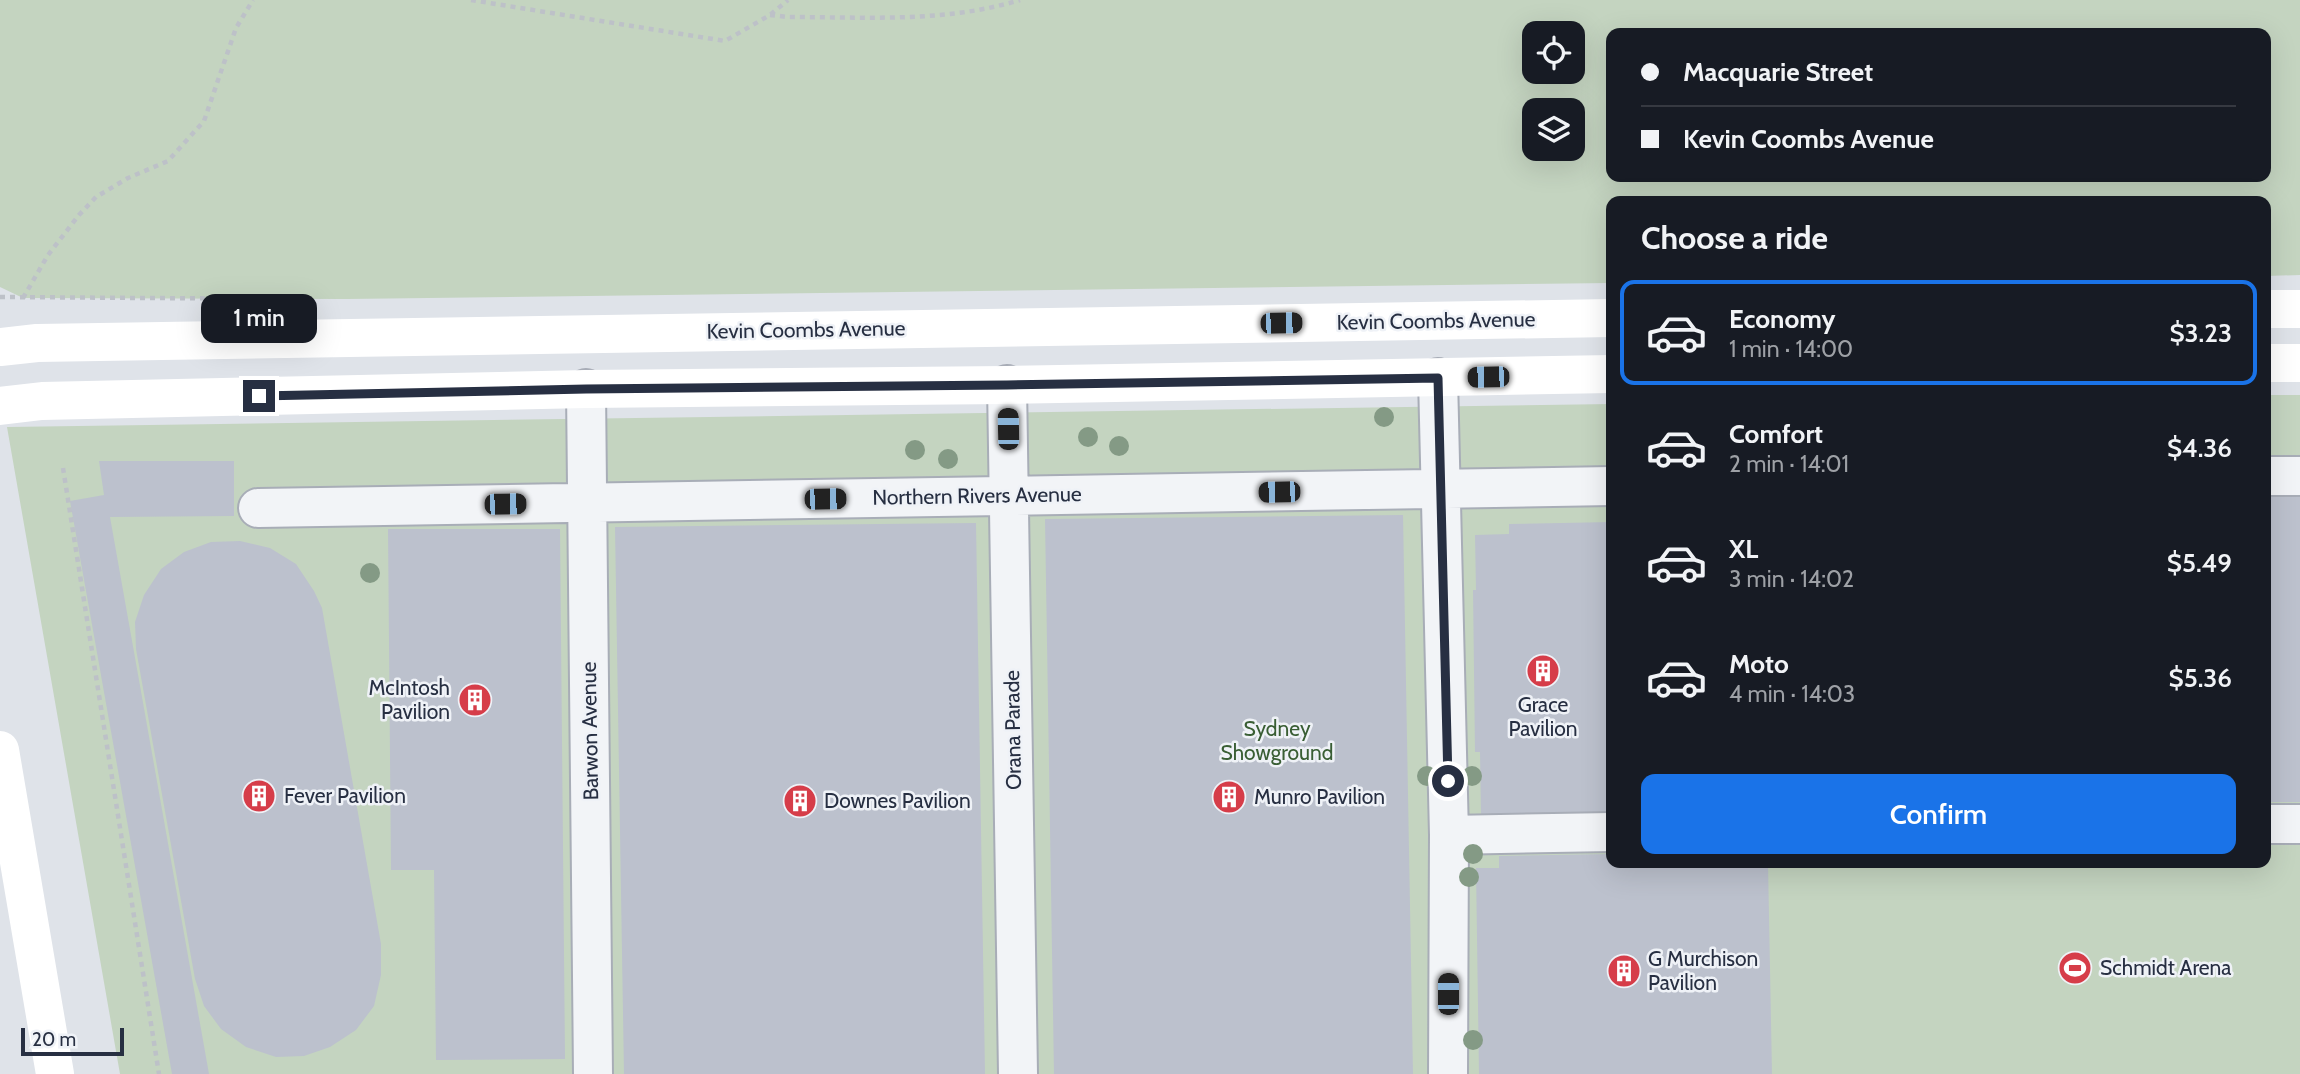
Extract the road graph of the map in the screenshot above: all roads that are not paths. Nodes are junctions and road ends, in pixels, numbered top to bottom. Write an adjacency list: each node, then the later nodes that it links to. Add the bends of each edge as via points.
1 (2271, 309): 2 (main road)
2 (2300, 309)
3 (1606, 318): 4 (main road, Kevin Coombs Avenue)
4 (1005, 327): 5 (main road, Kevin Coombs Avenue); 10 (main road)
5 (0, 347)
6 (2271, 363): 7 (main road)
7 (2300, 363)
8 (1606, 374): 9 (main road)
9 (1438, 378): 10 (main road); 16 (street)
10 (1007, 385): 11 (main road); 17 (street, Orana Parade)
11 (586, 389): 12 (main road, via 42,401); 18 (street, Barwon Avenue)
12 (0, 406)
13 (2300, 475): 14 (street)
14 (2271, 476)
15 (1606, 486): 16 (street, Northern Rivers Avenue)
16 (1441, 489): 17 (street, Northern Rivers Avenue); 24 (street)
17 (1009, 496): 18 (street, Northern Rivers Avenue); 27 (street, Orana Parade)
18 (588, 503): 19 (street, Northern Rivers Avenue); 26 (street, Barwon Avenue)
19 (258, 508)
20 (0, 750): 25 (main road)
21 (2271, 824): 22 (street)
22 (2300, 824)
23 (1606, 832): 24 (street)
24 (1449, 835): 28 (street)
25 (55, 1074)
26 (593, 1074)
27 (1018, 1074)
28 (1448, 1074)

